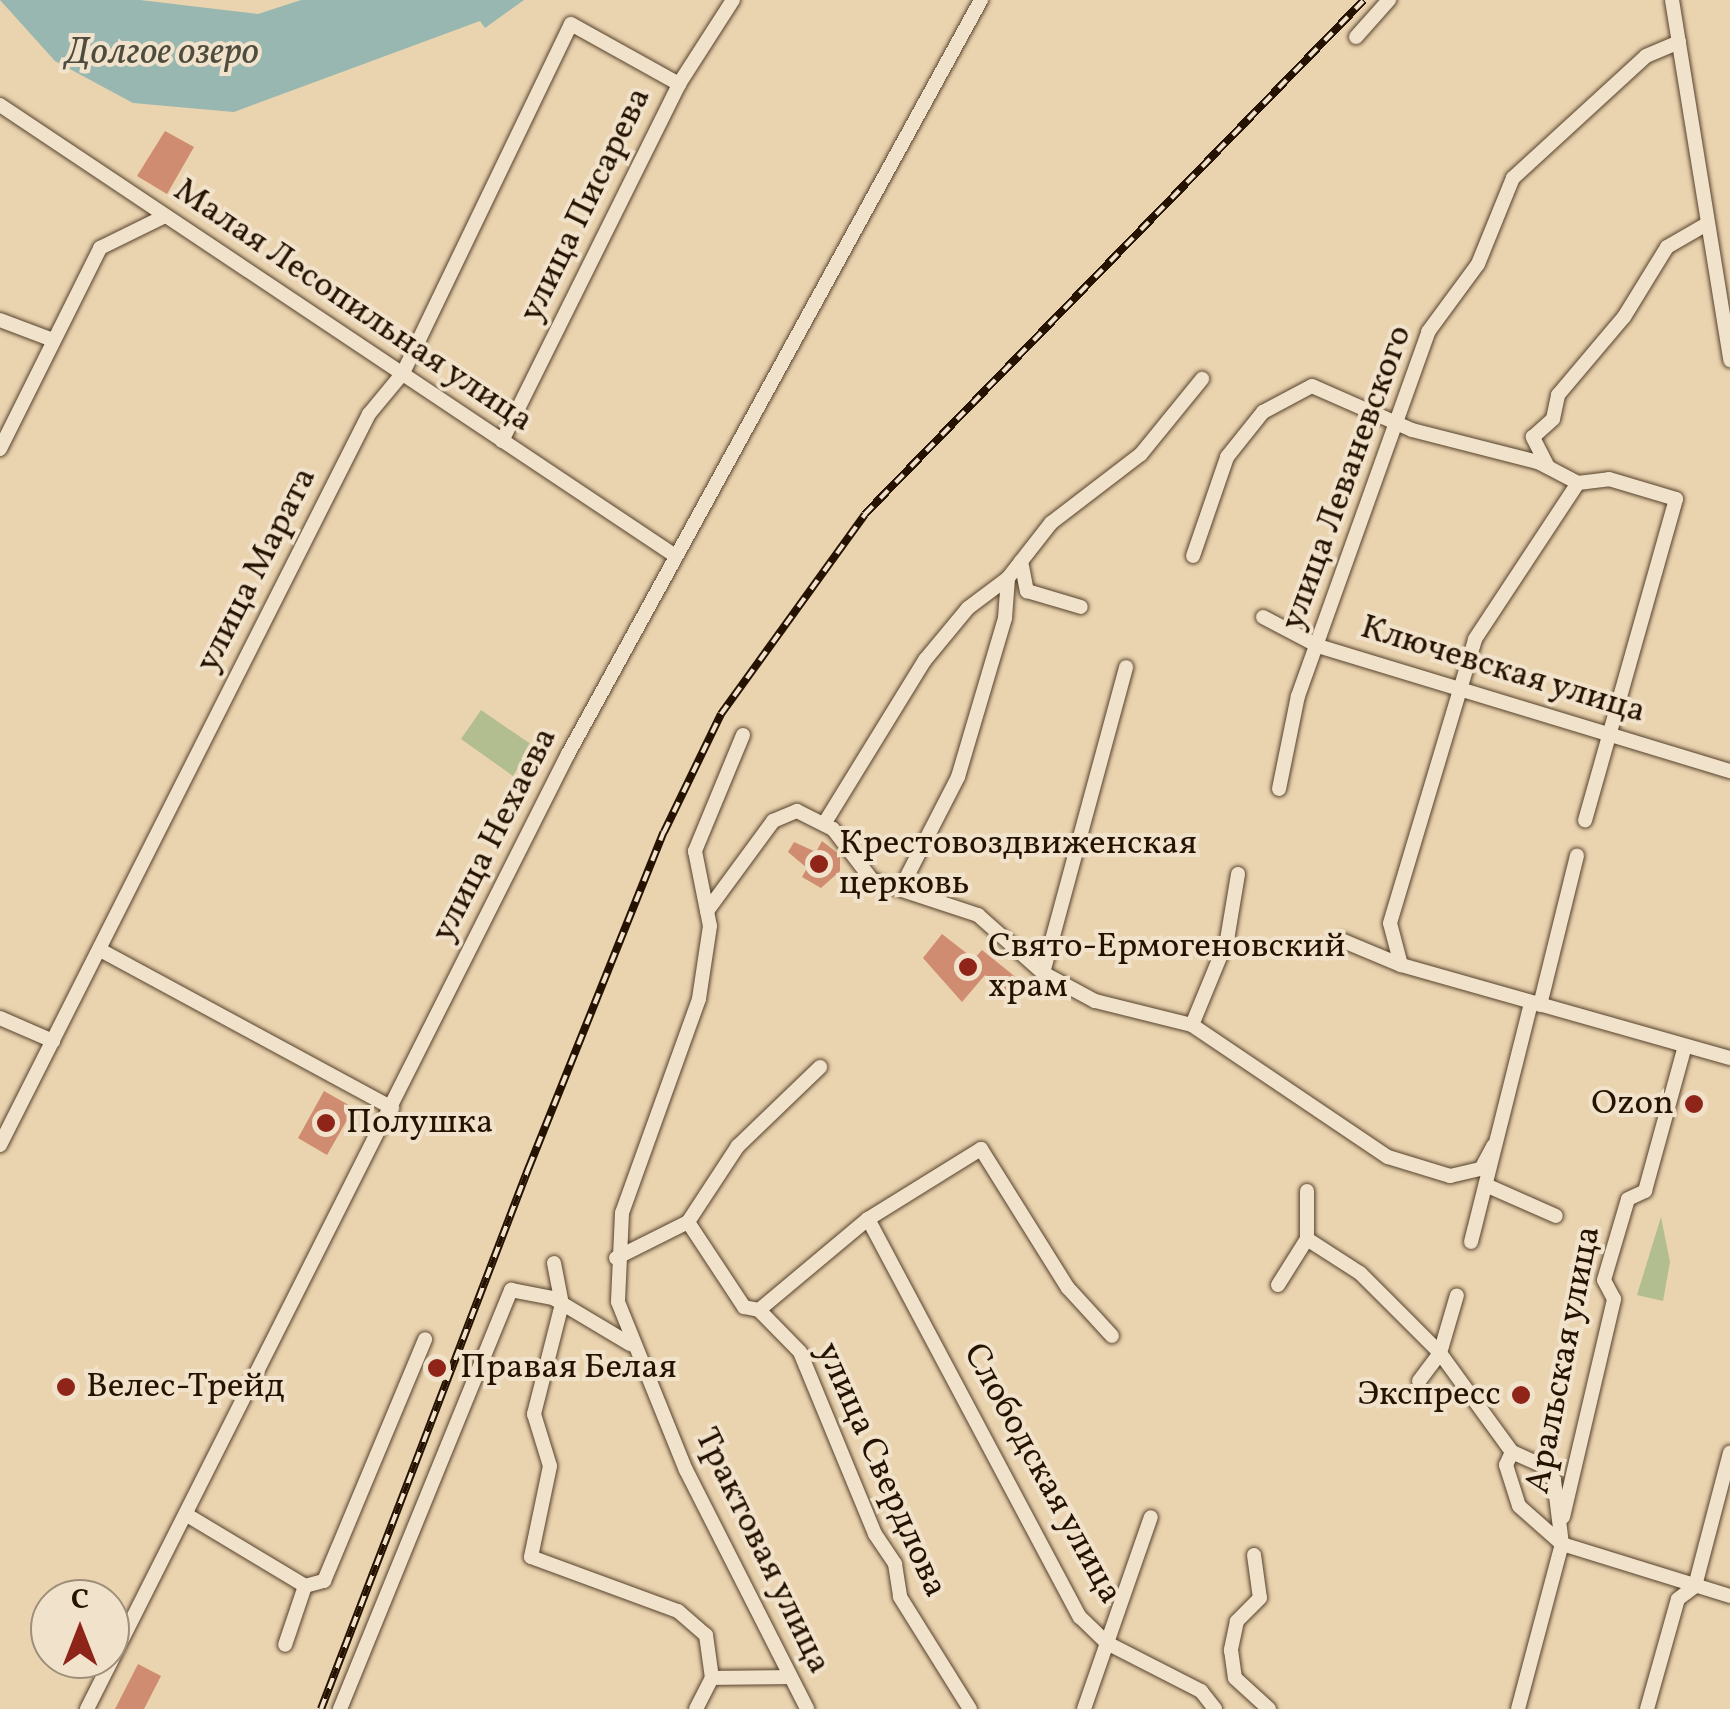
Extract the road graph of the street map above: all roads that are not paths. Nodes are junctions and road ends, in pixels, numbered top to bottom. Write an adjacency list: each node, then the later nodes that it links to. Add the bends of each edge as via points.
1 (733, 0): 7 (street, улица Писарева)
2 (981, 0): 21 (street, улица Нехаева)
3 (1389, 0): 5 (street)
4 (1672, 0): 6 (street)
5 (1356, 37)
6 (1679, 42): 10 (street); 16 (street, улица Леваневского, via 1646,56 1513,178 1478,264 1428,332)
7 (680, 84): 14 (street, улица Марата, via 571,24); 17 (street, улица Писарева)
8 (0, 105): 9 (street, Малая Лесопильная улица)
9 (165, 216): 12 (street, via 100,248); 14 (street, Малая Лесопильная улица)
10 (1705, 225): 13 (street); 19 (street, via 1667,247 1624,317 1558,395 1552,419 1533,437)
11 (0, 320): 12 (street)
12 (54, 340): 18 (street)
13 (1730, 360)
14 (403, 374): 17 (street, Малая Лесопильная улица); 41 (street, улица Марата, via 368,414)
15 (1202, 380): 23 (street, via 1142,454 1051,523)
16 (1394, 420): 19 (street); 22 (street, via 1312,386 1263,412 1228,457); 27 (street, улица Леваневского)
17 (502, 441): 21 (street, Малая Лесопильная улица)
18 (0, 448)
19 (1548, 468): 20 (street)
20 (1578, 483): 29 (street, via 1474,639); 30 (street, via 1609,479 1676,499)
21 (674, 555): 51 (street, улица Нехаева)
22 (1193, 556)
23 (1021, 561): 24 (street); 25 (street, via 1027,591)
24 (1008, 578): 35 (street, via 968,608 925,660); 38 (street, via 1004,618 958,777)
25 (1082, 607)
26 (1264, 617): 27 (street, Ключевская улица)
27 (1318, 646): 29 (street, Ключевская улица); 33 (street, улица Леваневского, via 1290,721)
28 (1126, 666): 43 (street)
29 (1456, 688): 30 (street, Ключевская улица); 42 (street, via 1390,923)
30 (1607, 732): 32 (street, Ключевская улица); 34 (street)
31 (743, 735): 39 (street, Трактовая улица, via 696,851)
32 (1730, 770)
33 (1280, 789)
34 (1586, 820)
35 (824, 824): 38 (street, via 861,857 872,880); 39 (street, via 797,811 773,821)
36 (1576, 856): 44 (street)
37 (1238, 874): 46 (street, via 1227,940)
38 (902, 886): 43 (street, via 978,915)
39 (707, 912): 61 (street, Трактовая улица, via 688,1042 622,1213)
40 (1341, 940): 42 (street)
41 (102, 951): 47 (street, улица Марата); 51 (street)
42 (1400, 965): 44 (street)
43 (1044, 973): 46 (street, via 1095,1002)
44 (1535, 1004): 48 (street); 53 (street)
45 (0, 1018): 47 (street)
46 (1192, 1025): 53 (street, via 1388,1157 1450,1176 1481,1169)
47 (53, 1041): 52 (street, улица Марата)
48 (1685, 1046): 49 (street); 76 (street, Аральская улица, via 1645,1192 1628,1199 1604,1280 1614,1299)
49 (1730, 1058)
50 (820, 1067): 58 (street, via 738,1146)
51 (392, 1108): 74 (street, улица Нехаева)
52 (0, 1146)
53 (1494, 1146): 54 (street)
54 (1488, 1186): 56 (street); 60 (street)
55 (1307, 1191): 59 (street)
56 (1556, 1216)
57 (868, 1219): 66 (street); 67 (street, via 981,1149 1068,1288); 82 (street, Слободская улица, via 1080,1617)
58 (688, 1222): 61 (street); 66 (street, улица Свердлова, via 744,1307)
59 (1306, 1239): 63 (street); 70 (street, via 1360,1273)
60 (1471, 1242)
61 (616, 1258): 69 (street, Трактовая улица)
62 (554, 1263): 65 (street)
63 (1278, 1286)
64 (1456, 1295): 70 (street)
65 (562, 1304): 69 (street); 85 (street, via 534,1414 550,1466 531,1557 678,1612 706,1635); 87 (street, via 511,1290)
66 (759, 1310): 90 (street, улица Свердлова, via 800,1352 875,1534 896,1564 900,1597)
67 (1112, 1336)
68 (425, 1339): 79 (street, via 324,1580)
69 (630, 1344): 84 (street, Трактовая улица)
70 (1440, 1353): 71 (street); 72 (street)
71 (1418, 1381)
72 (1512, 1452): 76 (street, via 1543,1466 1554,1480); 77 (street, via 1506,1465 1519,1506)
73 (1730, 1453): 80 (street)
74 (187, 1515): 79 (street); 86 (street, улица Нехаева)
75 (1151, 1517): 82 (street)
76 (1562, 1522): 77 (street, Аральская улица)
77 (1562, 1544): 80 (street); 95 (street, Аральская улица)
78 (1254, 1555): 94 (street, via 1260,1598 1237,1621 1235,1678)
79 (305, 1586): 83 (street)
80 (1695, 1586): 81 (street); 96 (street, via 1678,1599)
81 (1730, 1596)
82 (1108, 1643): 91 (street); 92 (street, Слободская улица, via 1201,1692)
83 (285, 1646)
84 (789, 1677): 85 (street); 89 (street, Трактовая улица)
85 (712, 1678): 88 (street)
86 (87, 1709)
87 (340, 1709)
88 (696, 1709)
89 (807, 1709)
90 (970, 1709)
91 (1084, 1709)
92 (1215, 1709): 93 (street)
93 (1224, 1709)
94 (1269, 1709)
95 (1518, 1709)
96 (1646, 1709)

